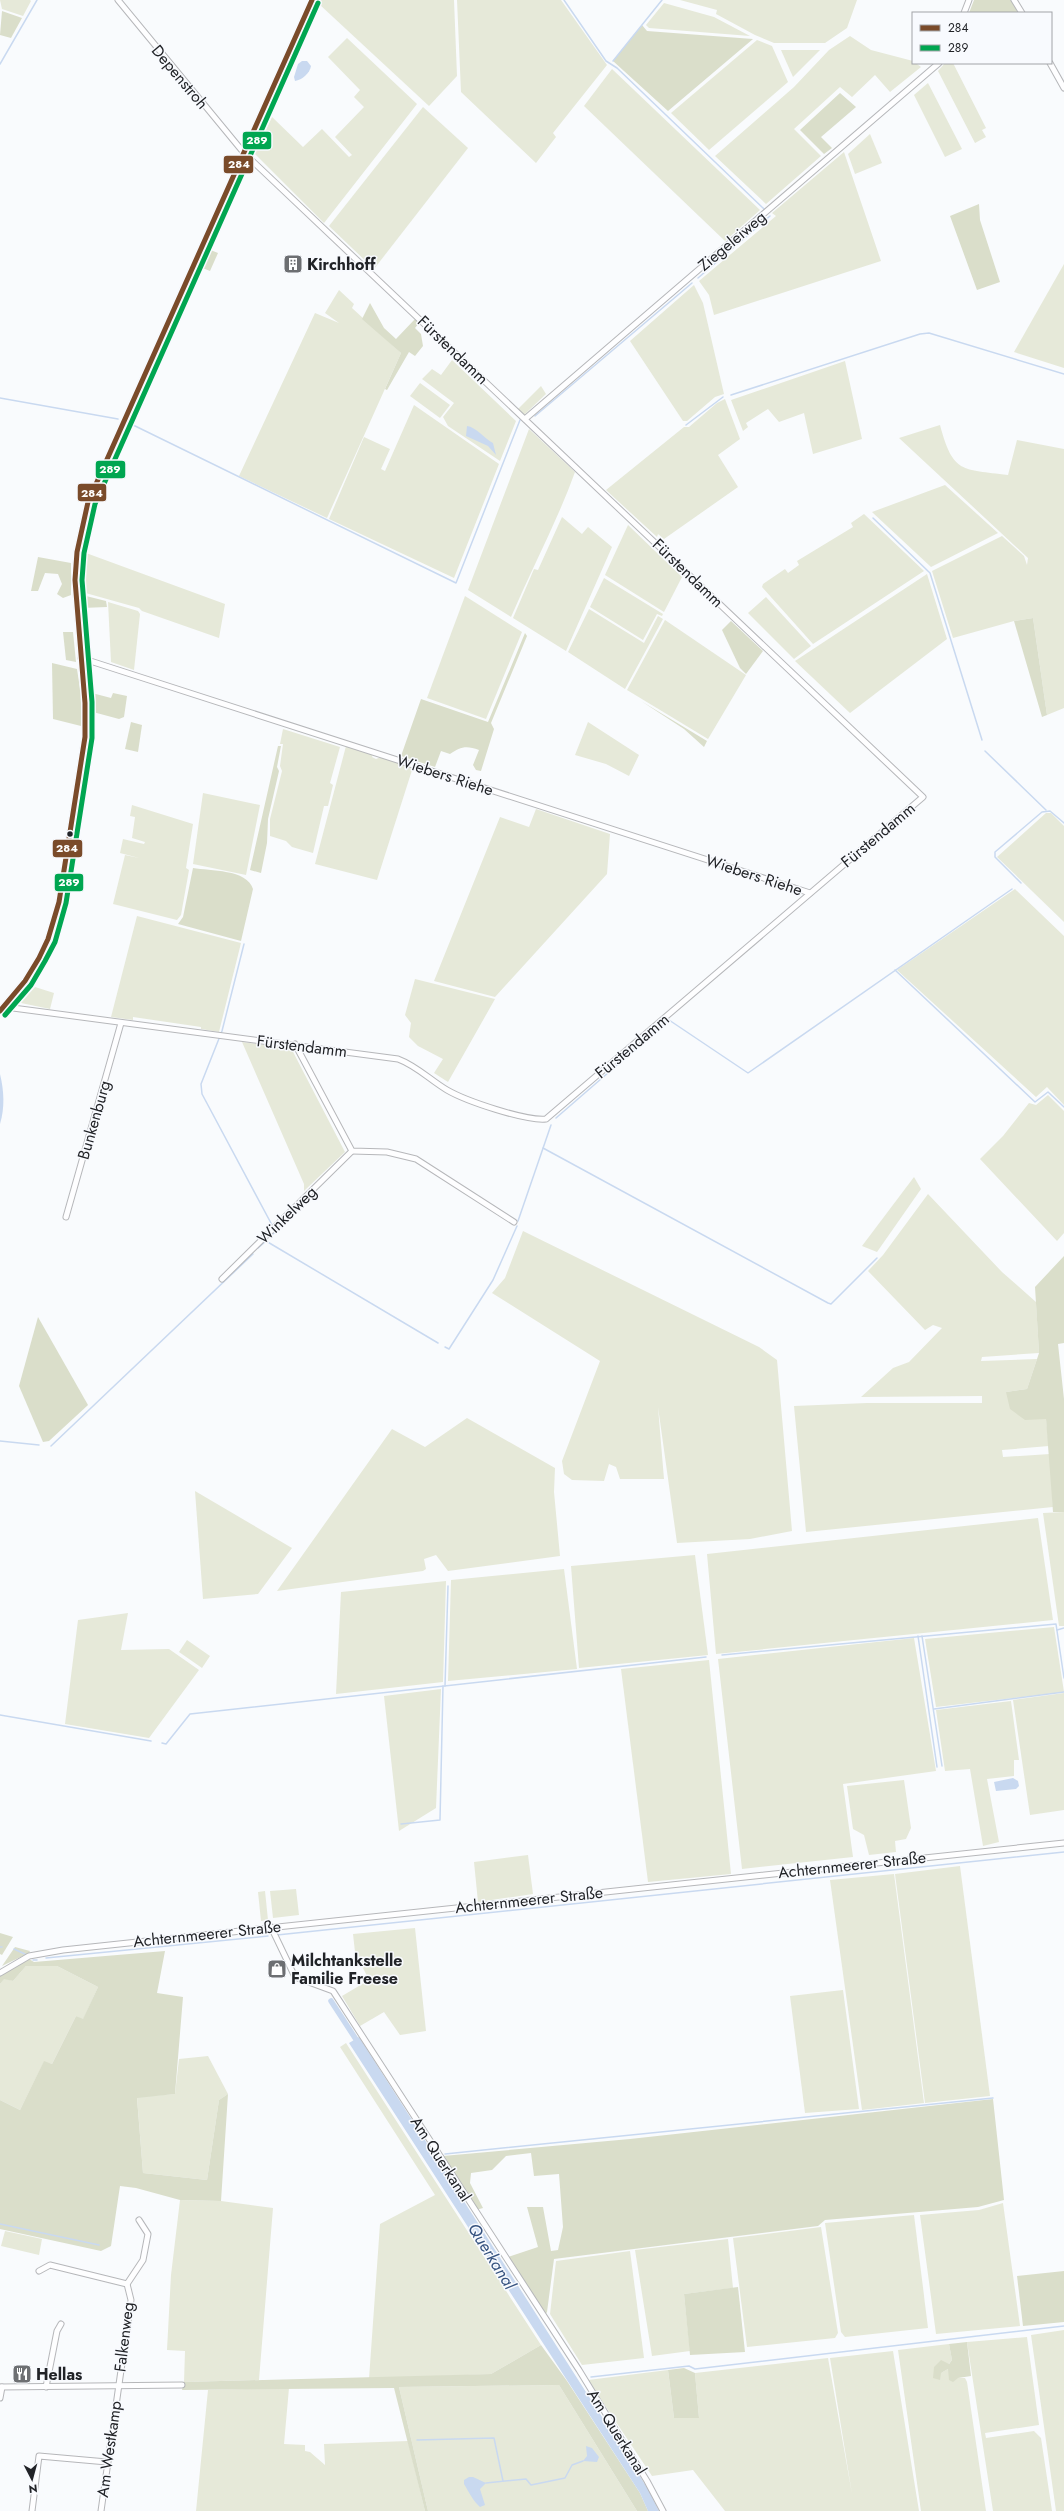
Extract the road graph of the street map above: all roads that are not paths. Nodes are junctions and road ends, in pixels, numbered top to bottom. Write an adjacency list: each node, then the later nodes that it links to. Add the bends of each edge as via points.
1 (118, 0): 10 (street, Depenstroh)
2 (312, 0): 10 (street)
3 (969, 0): 5 (street)
4 (1014, 0): 6 (street)
5 (964, 12)
6 (1021, 12)
7 (938, 64): 11 (street, Ziegeleiweg)
8 (1051, 64): 9 (street)
9 (1064, 88)
10 (244, 152): 11 (street, Fürstendamm); 12 (street, via 88,502 75,566 75,605)
11 (525, 419): 13 (street, Fürstendamm, via 923,796)
12 (81, 658): 13 (street, Wiebers Riehe); 14 (street, via 85,738 59,902 48,939 39,958)
13 (810, 893): 17 (street, Fürstendamm, via 546,1119 528,1118 447,1090 414,1065 398,1059)
14 (6, 1004): 15 (street); 16 (street, Fürstendamm, via 13,1008)
15 (0, 1011)
16 (121, 1023): 17 (street, Fürstendamm); 19 (street, Bunkenburg)
17 (295, 1044): 18 (street)
18 (352, 1151): 20 (street, via 387,1152 416,1159); 21 (street, Winkelweg)
19 (66, 1217)
20 (514, 1222)
21 (222, 1279)
22 (1064, 1843): 23 (street, Achternmeerer Straße)
23 (271, 1927): 24 (street, Achternmeerer Straße, via 37,1953 15,1962); 37 (street, Am Querkanal, via 295,1977 333,1991 579,2370)
24 (0, 1973)
25 (139, 2220): 27 (street, via 148,2234 143,2260)
26 (39, 2271): 27 (street, Falkenweg, via 50,2265)
27 (127, 2284): 29 (street, Falkenweg, via 131,2300)
28 (61, 2324): 32 (street, via 57,2331)
29 (118, 2386): 30 (street); 32 (street); 34 (street, Am Westkamp)
30 (182, 2386)
31 (1, 2387): 32 (street); 33 (street)
32 (46, 2387)
33 (0, 2398)
34 (107, 2462): 35 (street, via 39,2456); 36 (street, Am Westkamp)
35 (32, 2511)
36 (101, 2511)
37 (663, 2511)

